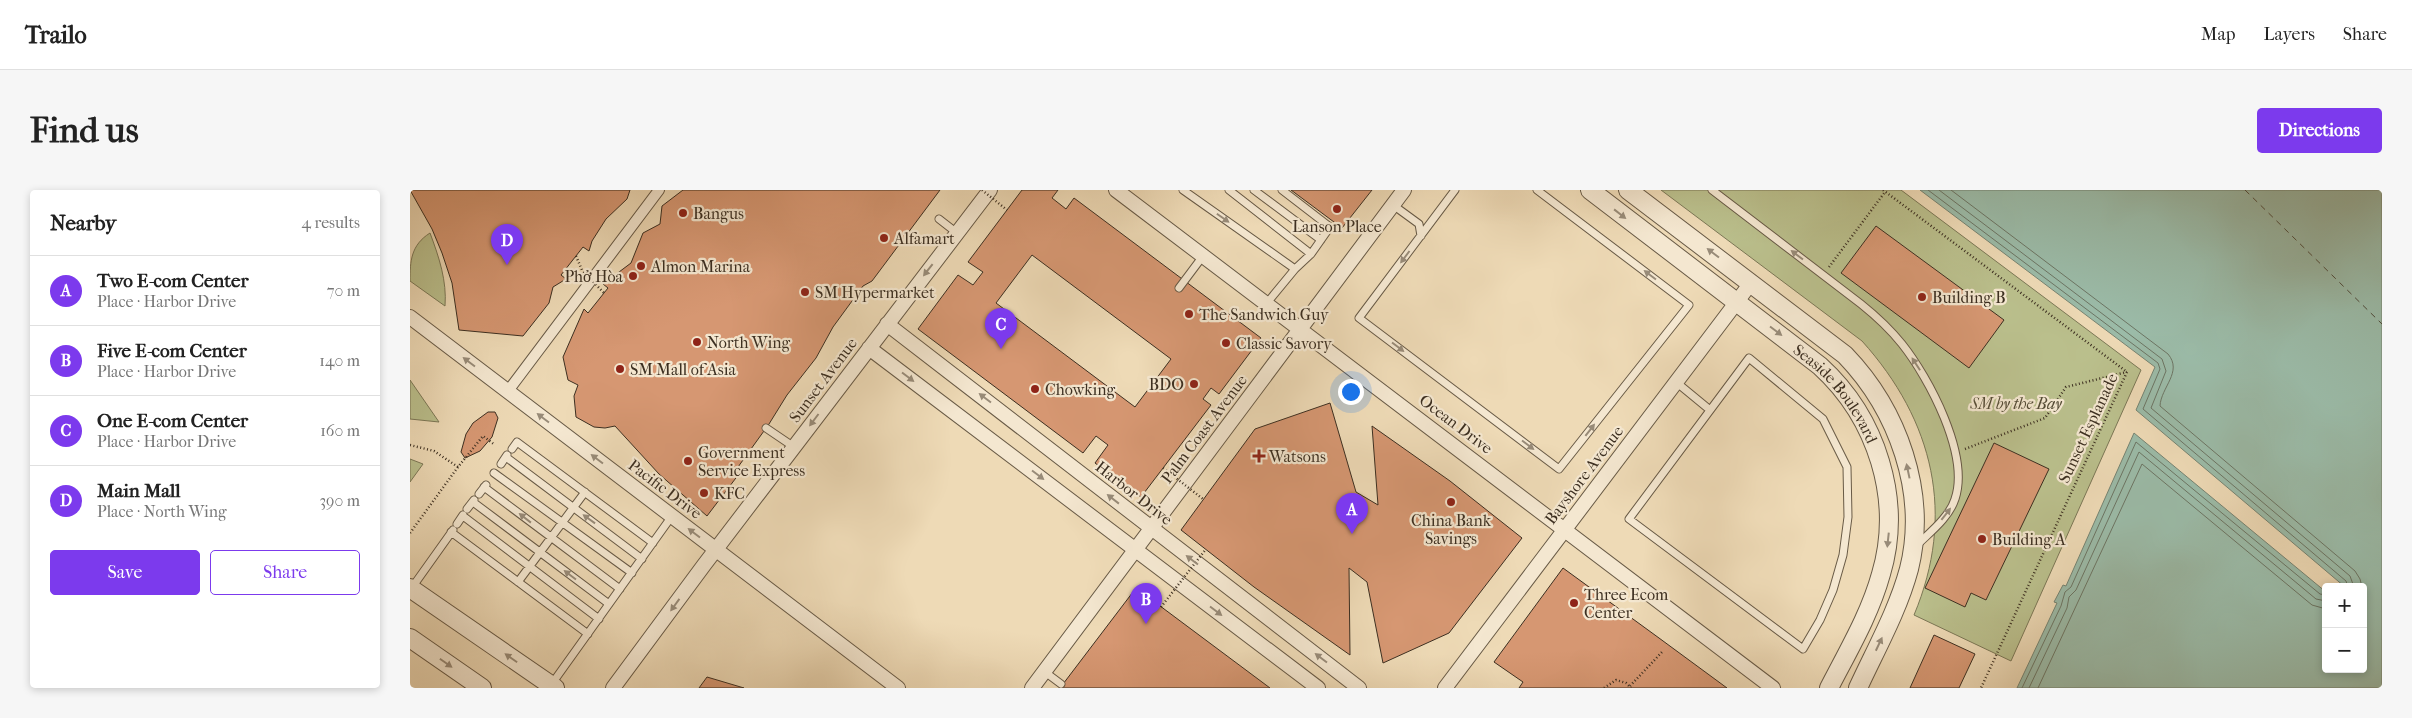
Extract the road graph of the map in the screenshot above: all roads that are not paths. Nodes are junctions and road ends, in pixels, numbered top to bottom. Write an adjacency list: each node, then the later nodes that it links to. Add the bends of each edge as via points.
1 (659, 190): 31 (street)
2 (990, 190): 16 (street, Sunset Avenue)
3 (1116, 190): 20 (street, Ocean Drive)
4 (1183, 190): 21 (lane, one-way to 21)
5 (1229, 190): 19 (lane)
6 (1254, 190): 18 (lane)
7 (1282, 190): 18 (lane, via 1329,224)
8 (1404, 190): 14 (street, Palm Coast Avenue)
9 (1455, 190): 17 (lane)
10 (1537, 190): 17 (lane, one-way to 10, via 1359,318 1559,469 1689,305)
11 (1590, 190): 24 (street, Seaside Boulevard, one-way to 24)
12 (1628, 190): 22 (street, Seaside Boulevard, one-way to 12)
13 (1712, 190): 51 (lane, one-way to 13, via 1947,514 1955,501 1958,486 1955,453 1934,396 1902,344 1884,324)
14 (1393, 205): 17 (lane, via 1419,224); 28 (street, Palm Coast Avenue)
15 (939, 220): 16 (lane)
16 (957, 233): 27 (street, Sunset Avenue, one-way to 27)
17 (1421, 236)
18 (1321, 240): 19 (lane)
19 (1311, 254): 21 (lane)
20 (1203, 255): 23 (lane); 25 (street, Ocean Drive)
21 (1294, 269): 25 (lane)
22 (1751, 282): 24 (street, Bayshore Avenue); 51 (street, Seaside Boulevard, one-way to 22, via 1914,514 1910,478 1901,444 1882,402 1845,355)
23 (1179, 288)
24 (1737, 302): 30 (street, Bayshore Avenue); 74 (street, Seaside Boulevard, one-way to 74, via 1808,356 1840,386 1863,419 1883,469 1890,515 1881,574)
25 (1267, 304): 28 (street, Ocean Drive)
26 (410, 317): 31 (street, Pacific Drive, one-way to 26)
27 (888, 324): 29 (street, Sunset Avenue); 45 (street, Harbor Drive, one-way to 27)
28 (1301, 329): 45 (street, Palm Coast Avenue); 46 (street, Ocean Drive)
29 (869, 348): 34 (street, Sunset Avenue, one-way to 34); 50 (street, one-way to 50)
30 (1676, 382): 32 (lane); 46 (street, Bayshore Avenue)
31 (508, 391): 42 (street, Pacific Drive, one-way to 31)
32 (1710, 410): 32 (lane, via 1629,519 1803,648 1833,590 1843,555 1848,516 1847,467 1823,419 1749,358)
33 (766, 428): 34 (lane)
34 (794, 447): 49 (street, Sunset Avenue)
35 (509, 454): 36 (lane); 38 (lane, via 517,442); 40 (lane)
36 (501, 464)
37 (490, 478): 39 (lane); 43 (lane); 47 (lane, one-way to 37)
38 (585, 492): 40 (lane); 48 (lane)
39 (475, 499): 41 (lane); 52 (lane)
40 (573, 508): 43 (lane); 53 (lane, one-way to 40)
41 (464, 513): 44 (lane); 54 (lane)
42 (672, 516): 48 (lane); 49 (street, Pacific Drive, one-way to 42)
43 (562, 522): 47 (lane); 55 (lane)
44 (453, 528): 56 (lane); 57 (lane)
45 (1151, 529): 50 (street, Palm Coast Avenue); 71 (street, Harbor Drive, one-way to 45)
46 (1564, 530): 72 (street, Bayshore Avenue); 73 (street, Ocean Drive)
47 (551, 538): 52 (lane); 58 (lane)
48 (653, 543): 53 (lane)
49 (716, 550): 67 (street, Sunset Avenue, one-way to 67); 68 (street, Pacific Drive)
50 (1136, 550): 63 (street, Palm Coast Avenue); 70 (street, one-way to 70)
51 (1912, 550): 75 (street, Seaside Boulevard, one-way to 51, via 1901,592)
52 (540, 552): 54 (lane); 59 (lane, one-way to 52)
53 (642, 559): 55 (lane)
54 (530, 566): 56 (lane); 60 (lane)
55 (632, 573): 58 (lane)
56 (518, 582): 61 (lane)
57 (410, 589): 65 (street, one-way to 57)
58 (620, 589): 59 (lane)
59 (609, 604): 60 (lane)
60 (599, 619): 61 (lane)
61 (588, 634): 65 (lane)
62 (410, 638): 66 (street, one-way to 66)
63 (1045, 672): 64 (lane); 69 (street, Palm Coast Avenue)
64 (1061, 684)
65 (553, 687)
66 (482, 688)
67 (613, 688)
68 (898, 688)
69 (1032, 688)
70 (1318, 688)
71 (1359, 688)
72 (1445, 688)
73 (1773, 688)
74 (1830, 688)
75 (1858, 688)

